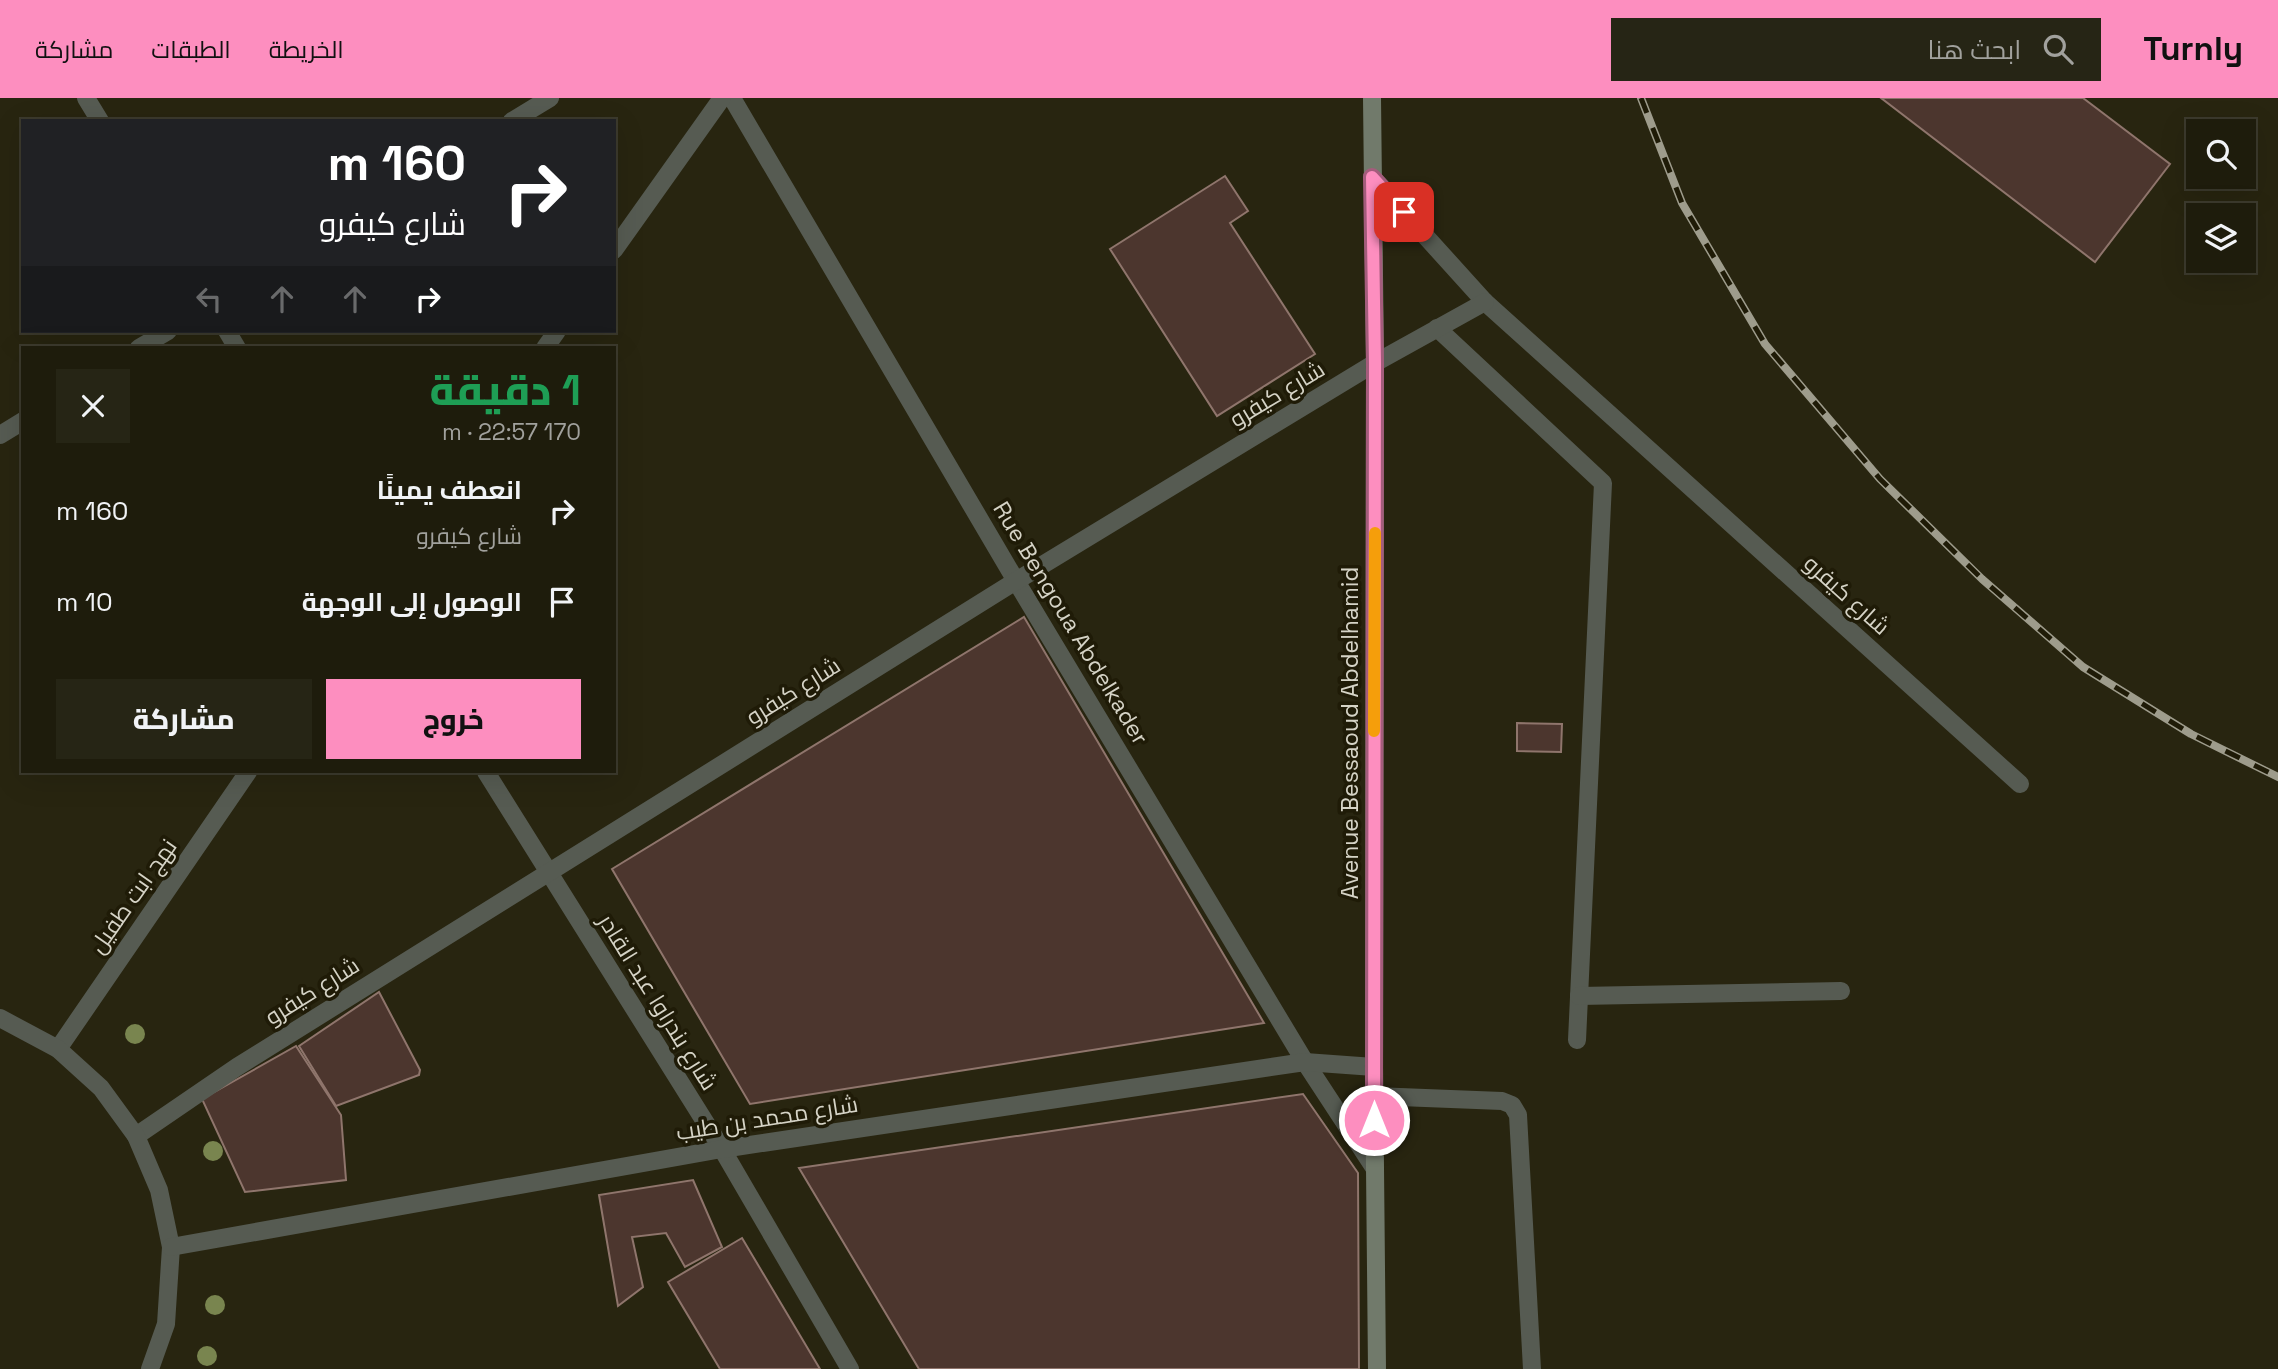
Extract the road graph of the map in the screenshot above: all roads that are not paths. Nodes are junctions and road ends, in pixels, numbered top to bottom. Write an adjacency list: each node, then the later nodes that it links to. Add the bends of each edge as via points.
1 (86, 98): 6 (street)
2 (550, 98): 7 (street)
3 (722, 98): 9 (street)
4 (732, 98): 17 (street, Rue Bengoua Abdelkader)
5 (1372, 98): 8 (main road, Avenue Bessaoud Abdelhamid)
6 (99, 119)
7 (515, 119)
8 (1372, 177): 10 (street, شارع كيفرو); 14 (main road, Avenue Bessaoud Abdelhamid)
9 (616, 247)
10 (1485, 302): 11 (street, شارع كيفرو); 20 (street, شارع كيفرو)
11 (1437, 328): 14 (street, شارع كيفرو); 23 (street, via 1603,483)
12 (165, 333): 13 (street)
13 (142, 346)
14 (1375, 363): 17 (street, شارع كيفرو); 28 (main road, Avenue Bessaoud Abdelhamid)
15 (21, 422): 16 (street)
16 (0, 435)
17 (1016, 581): 21 (street, شارع كيفرو); 27 (street, Rue Bengoua Abdelkader)
18 (247, 773): 26 (street, نهج ابت طفيل)
19 (486, 773): 21 (street, شارع بندراوا عبد القادر)
20 (2020, 784)
21 (547, 872): 30 (street, شارع كيفرو); 31 (street, شارع بندراوا عبد القادر)
22 (1841, 990): 23 (street)
23 (1579, 996): 25 (street)
24 (0, 1018): 26 (street)
25 (1577, 1040)
26 (58, 1048): 30 (street, via 102,1088)
27 (1305, 1062): 28 (street, شارع محمد بن طيب); 31 (street, شارع محمد بن طيب); 32 (street, Rue Bengoua Abdelkader)
28 (1374, 1067): 29 (main road, Avenue Bessaoud Abdelhamid)
29 (1374, 1096): 32 (main road, Avenue Bessaoud Abdelhamid); 37 (street, via 1502,1101 1512,1105 1518,1115)
30 (136, 1136): 33 (street, via 159,1190)
31 (722, 1149): 33 (street, شارع محمد بن طيب); 35 (street, شارع بندراوا عبد القادر)
32 (1375, 1169): 36 (main road, Avenue Bessaoud Abdelhamid)
33 (171, 1247): 34 (street, via 166,1324)
34 (150, 1369)
35 (850, 1369)
36 (1377, 1369)
37 (1532, 1369)

